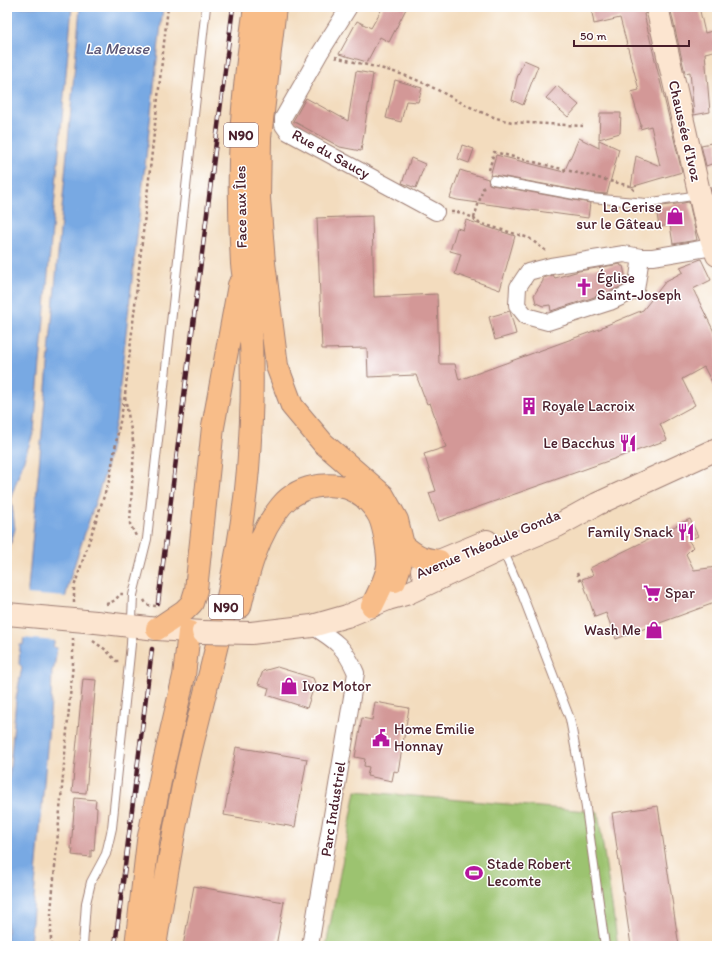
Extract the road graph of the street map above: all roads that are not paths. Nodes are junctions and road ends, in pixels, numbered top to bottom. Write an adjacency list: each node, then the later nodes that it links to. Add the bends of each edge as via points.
1 (206, 7): 21 (lane, via 147,540 133,595)
2 (255, 7): 12 (highway, Face aux Îles / N90, via 241,135)
3 (275, 7): 11 (highway, Face aux Îles / N90, via 260,138 259,198)
4 (349, 7): 8 (street, Rue du Saucy, via 283,118 283,125 288,132)
5 (657, 7): 7 (main road, Chaussée d'Ivoz)
6 (493, 180): 7 (lane, via 591,198 646,203)
7 (700, 195): 9 (main road, Chaussée d'Ivoz)
8 (436, 212)
9 (715, 251): 10 (street)
10 (641, 257): 10 (street, via 624,254 528,272 518,287 518,305 526,316 548,322 610,302 636,290)
11 (264, 263): 15 (highway, via 276,366 292,406 323,443 383,495 397,520); 18 (highway, N90, via 261,339 262,429)
12 (242, 264): 23 (highway, via 213,427 196,590 192,603); 27 (highway, N90, via 250,328 251,405 248,470 230,588 173,831)
13 (717, 449): 14 (main road, Avenue Théodule Gonda)
14 (597, 504): 16 (main road, Avenue Théodule Gonda, via 557,526); 17 (main road, Avenue Théodule Gonda, via 565,510 531,522)
15 (404, 545): 17 (highway, via 415,555); 19 (highway, via 400,566)
16 (501, 546): 19 (main road, Avenue Théodule Gonda, via 406,594); 30 (lane, via 570,719 585,801)
17 (439, 562): 19 (main road, Avenue Théodule Gonda, via 405,580)
18 (244, 591): 19 (highway, via 266,529 282,506 300,491 316,486 341,487 364,497 379,516 388,566 382,584); 28 (highway, N90, via 188,833)
19 (380, 603): 22 (main road, Avenue Théodule Gonda)
20 (7, 614): 21 (main road, Avenue Théodule Gonda, bridge, via 100,613)
21 (133, 626): 23 (main road, Avenue Théodule Gonda); 25 (lane, via 112,828 106,854 91,882 86,903)
22 (312, 626): 24 (main road, Avenue Théodule Gonda, bridge, via 251,633); 29 (street, Parc Industriel, via 339,644 356,673)
23 (157, 629): 24 (main road, Avenue Théodule Gonda)
24 (196, 632): 26 (highway, via 148,840)
25 (83, 946)
26 (136, 946)
27 (155, 946)
28 (169, 946)
29 (310, 946)
30 (605, 946)

